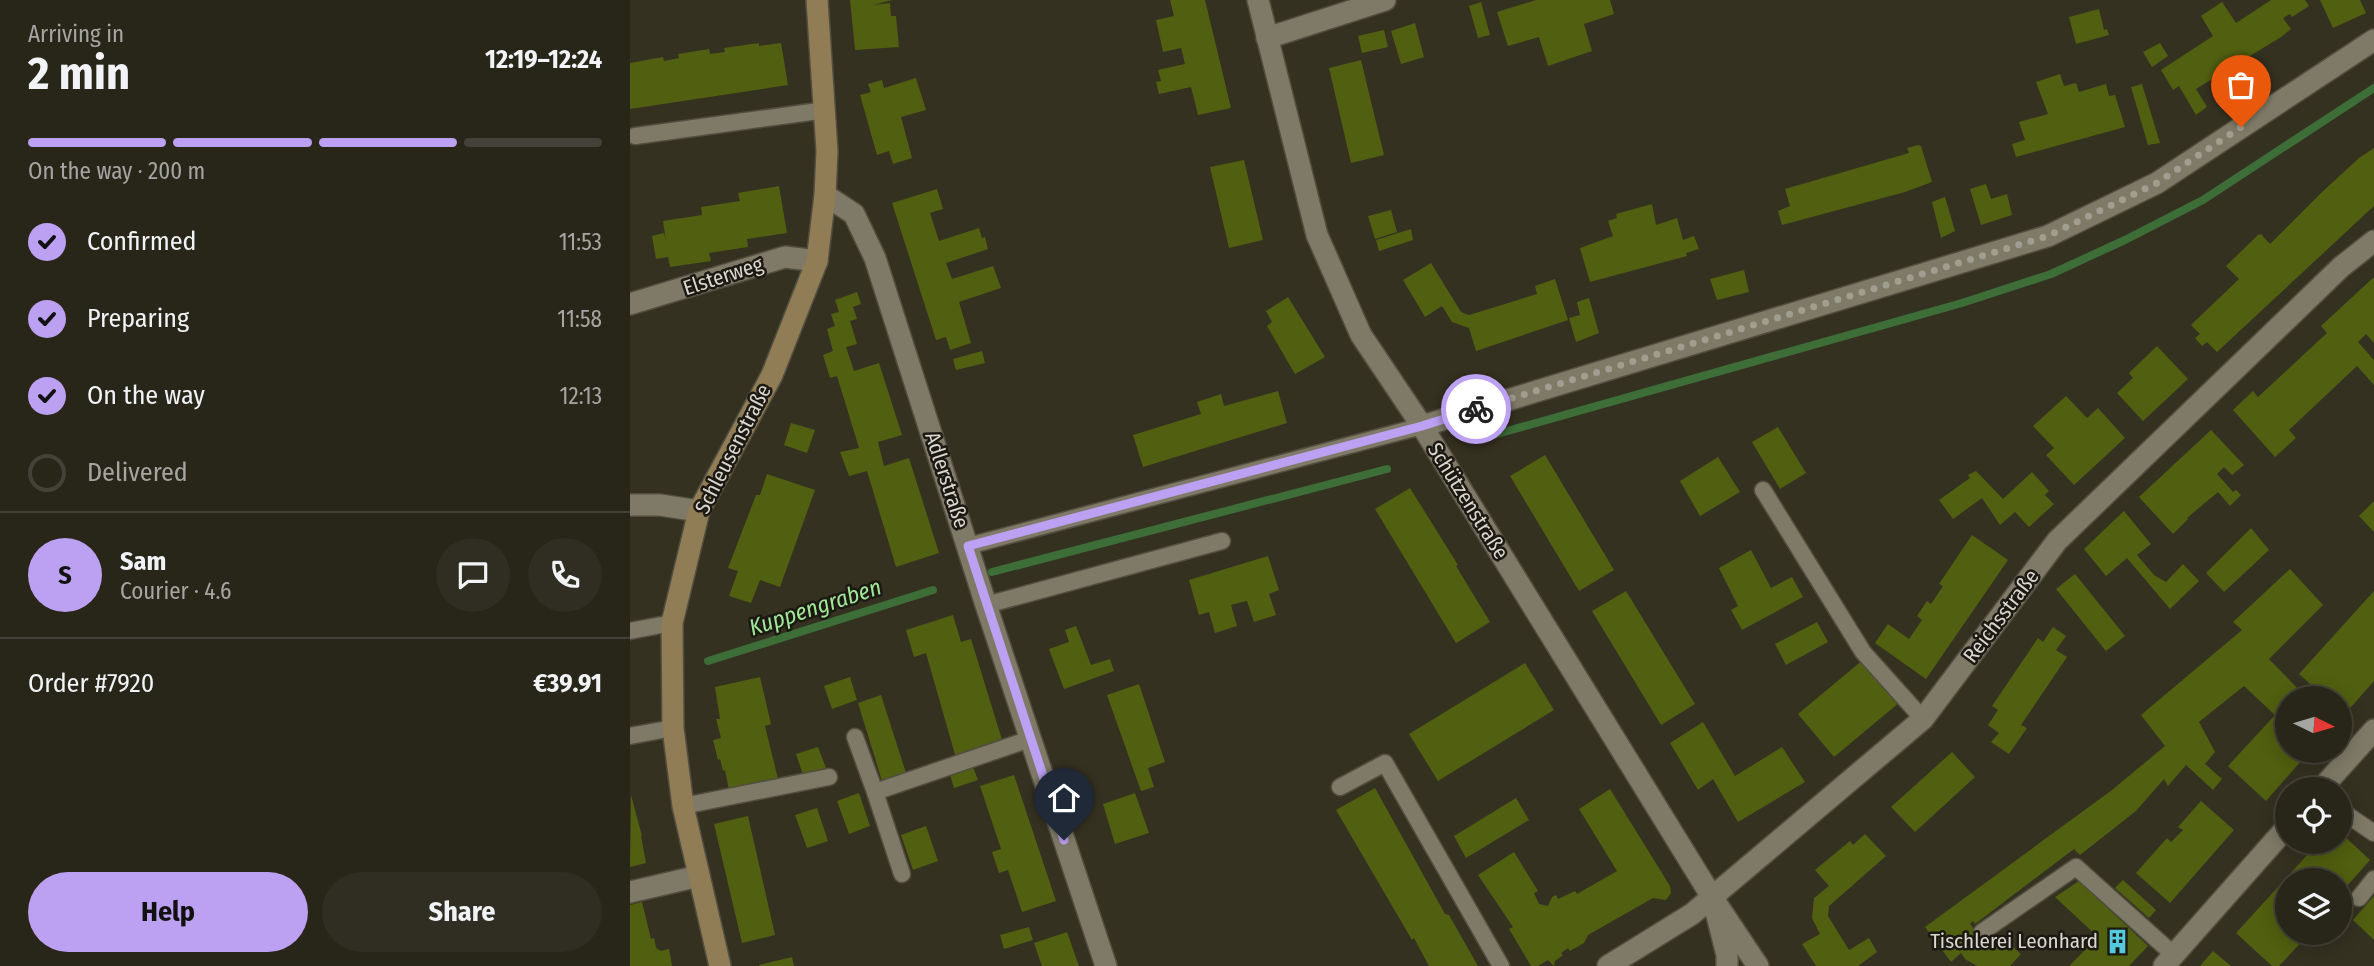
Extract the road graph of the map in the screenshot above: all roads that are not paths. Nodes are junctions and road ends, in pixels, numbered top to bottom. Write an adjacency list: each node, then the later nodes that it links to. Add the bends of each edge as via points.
1 (817, 0): 6 (street)
2 (1258, 0): 4 (street, Schützenstraße)
3 (1385, 0): 4 (street)
4 (1267, 38): 12 (street, Schützenstraße, via 1317,235 1361,335)
5 (2374, 40): 12 (street, via 2157,183 2048,236)
6 (825, 110): 7 (lane); 8 (street)
7 (635, 136)
8 (825, 195): 10 (street, Schleusenstraße); 17 (street, Adlerstraße, via 854,214 875,258)
9 (2374, 241): 21 (street, Reichsstraße, via 2057,541)
10 (817, 261): 11 (street, Elsterweg, via 785,257); 15 (street, Schleusenstraße, via 772,375)
11 (630, 304)
12 (1422, 426): 17 (lane); 39 (street, Schützenstraße)
13 (1763, 490): 21 (lane, via 1863,652)
14 (630, 505): 15 (street)
15 (699, 511): 19 (street, Schleusenstraße)
16 (1222, 541): 18 (lane)
17 (968, 546): 18 (street, Adlerstraße)
18 (986, 605): 26 (street, Adlerstraße)
19 (672, 622): 20 (lane); 22 (street, Schleusenstraße)
20 (630, 631)
21 (1923, 719): 39 (street, Reichsstraße)
22 (673, 728): 24 (lane); 31 (street, Schleusenstraße)
23 (2374, 730): 28 (street)
24 (630, 736)
25 (855, 737): 30 (lane)
26 (1030, 739): 30 (lane); 44 (street, Adlerstraße)
27 (829, 777): 31 (lane)
28 (2332, 777)
29 (1340, 787): 45 (lane, via 1385,763)
30 (875, 792): 35 (lane)
31 (683, 806): 36 (street, Schleusenstraße)
32 (2352, 818): 33 (lane)
33 (2374, 833)
34 (2275, 841): 42 (street)
35 (902, 874)
36 (699, 876): 38 (street); 43 (street, Schleusenstraße)
37 (2374, 879): 40 (lane)
38 (630, 892)
39 (1712, 897): 46 (street, Reichsstraße); 47 (street, Schützenstraße); 48 (street, Schützenstraße)
40 (2359, 898)
41 (1982, 932): 42 (lane, via 2076,867)
42 (2169, 960)
43 (720, 966)
44 (1106, 966)
45 (1501, 966)
46 (1608, 966)
47 (1727, 966)
48 (1758, 966)

